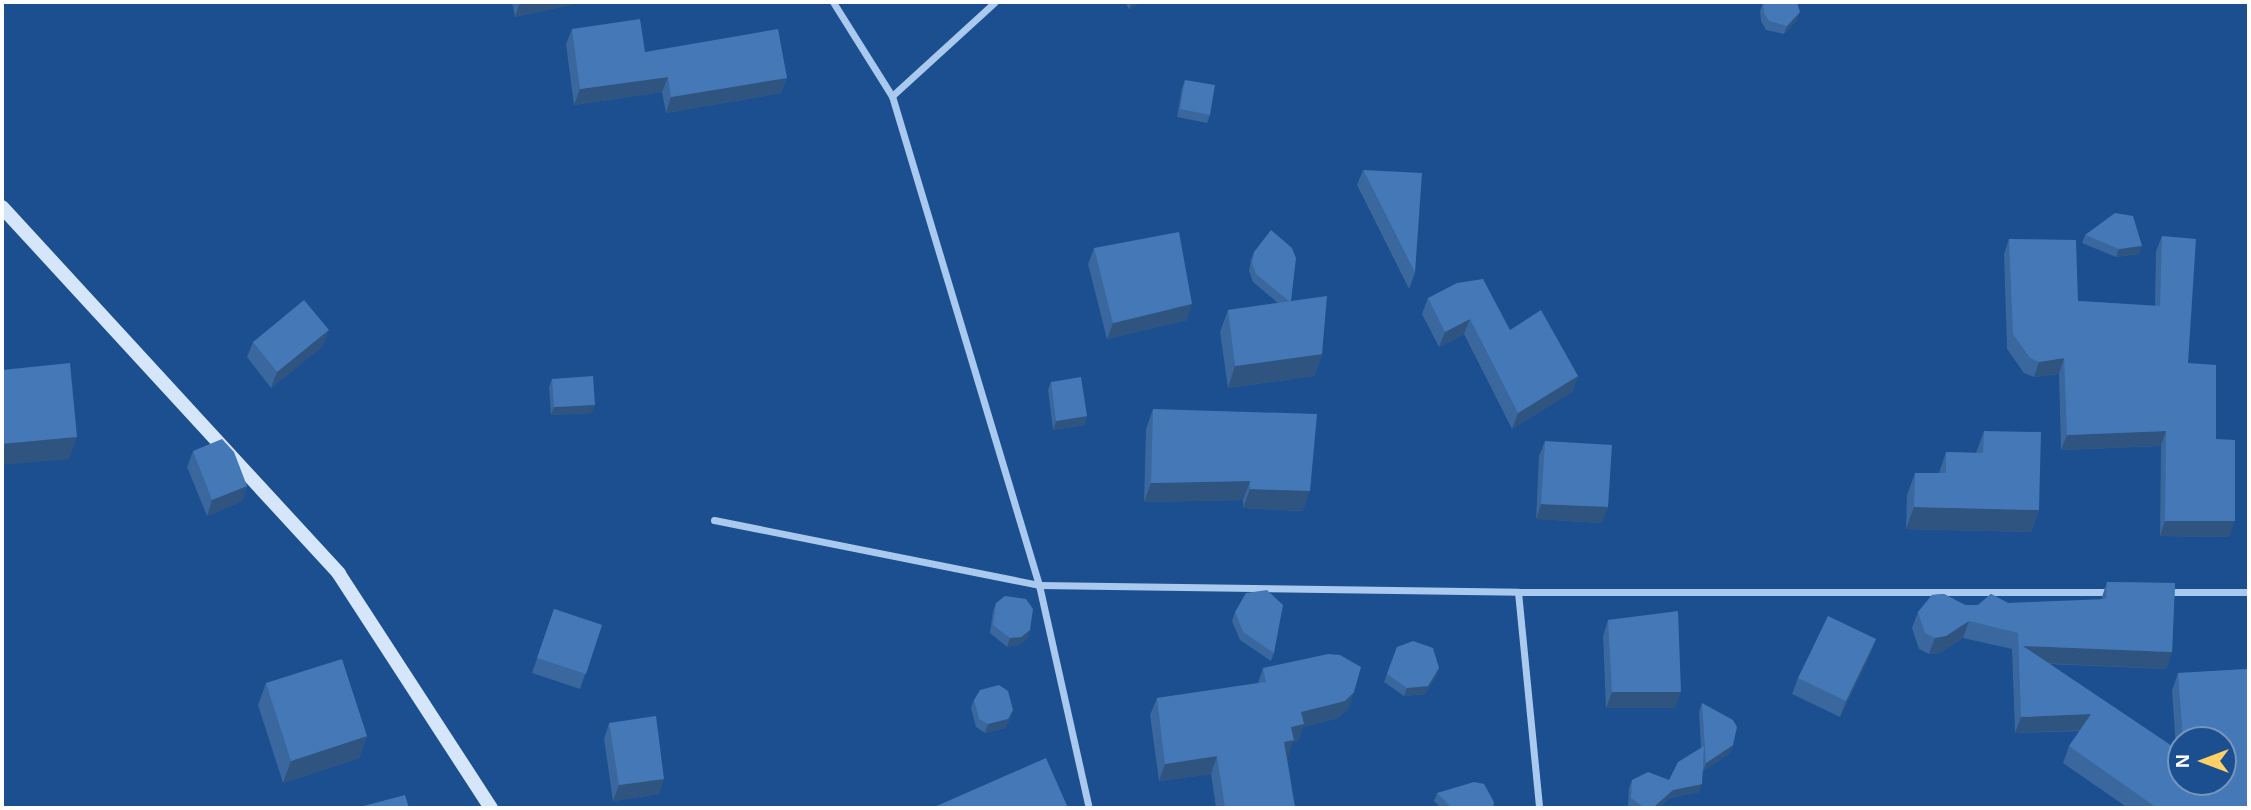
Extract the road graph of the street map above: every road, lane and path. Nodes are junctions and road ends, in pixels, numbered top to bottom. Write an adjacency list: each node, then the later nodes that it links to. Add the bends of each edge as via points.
1 (833, 2): 3 (street)
2 (995, 2): 3 (street)
3 (892, 96): 6 (street)
4 (2, 207): 11 (street, via 339,574)
5 (714, 520): 6 (street)
6 (1039, 585): 7 (street); 12 (street)
7 (1518, 592): 8 (street); 13 (street)
8 (2125, 592)
9 (2153, 592): 10 (street)
10 (2249, 592)
11 (491, 808)
12 (1089, 808)
13 (1539, 808)

